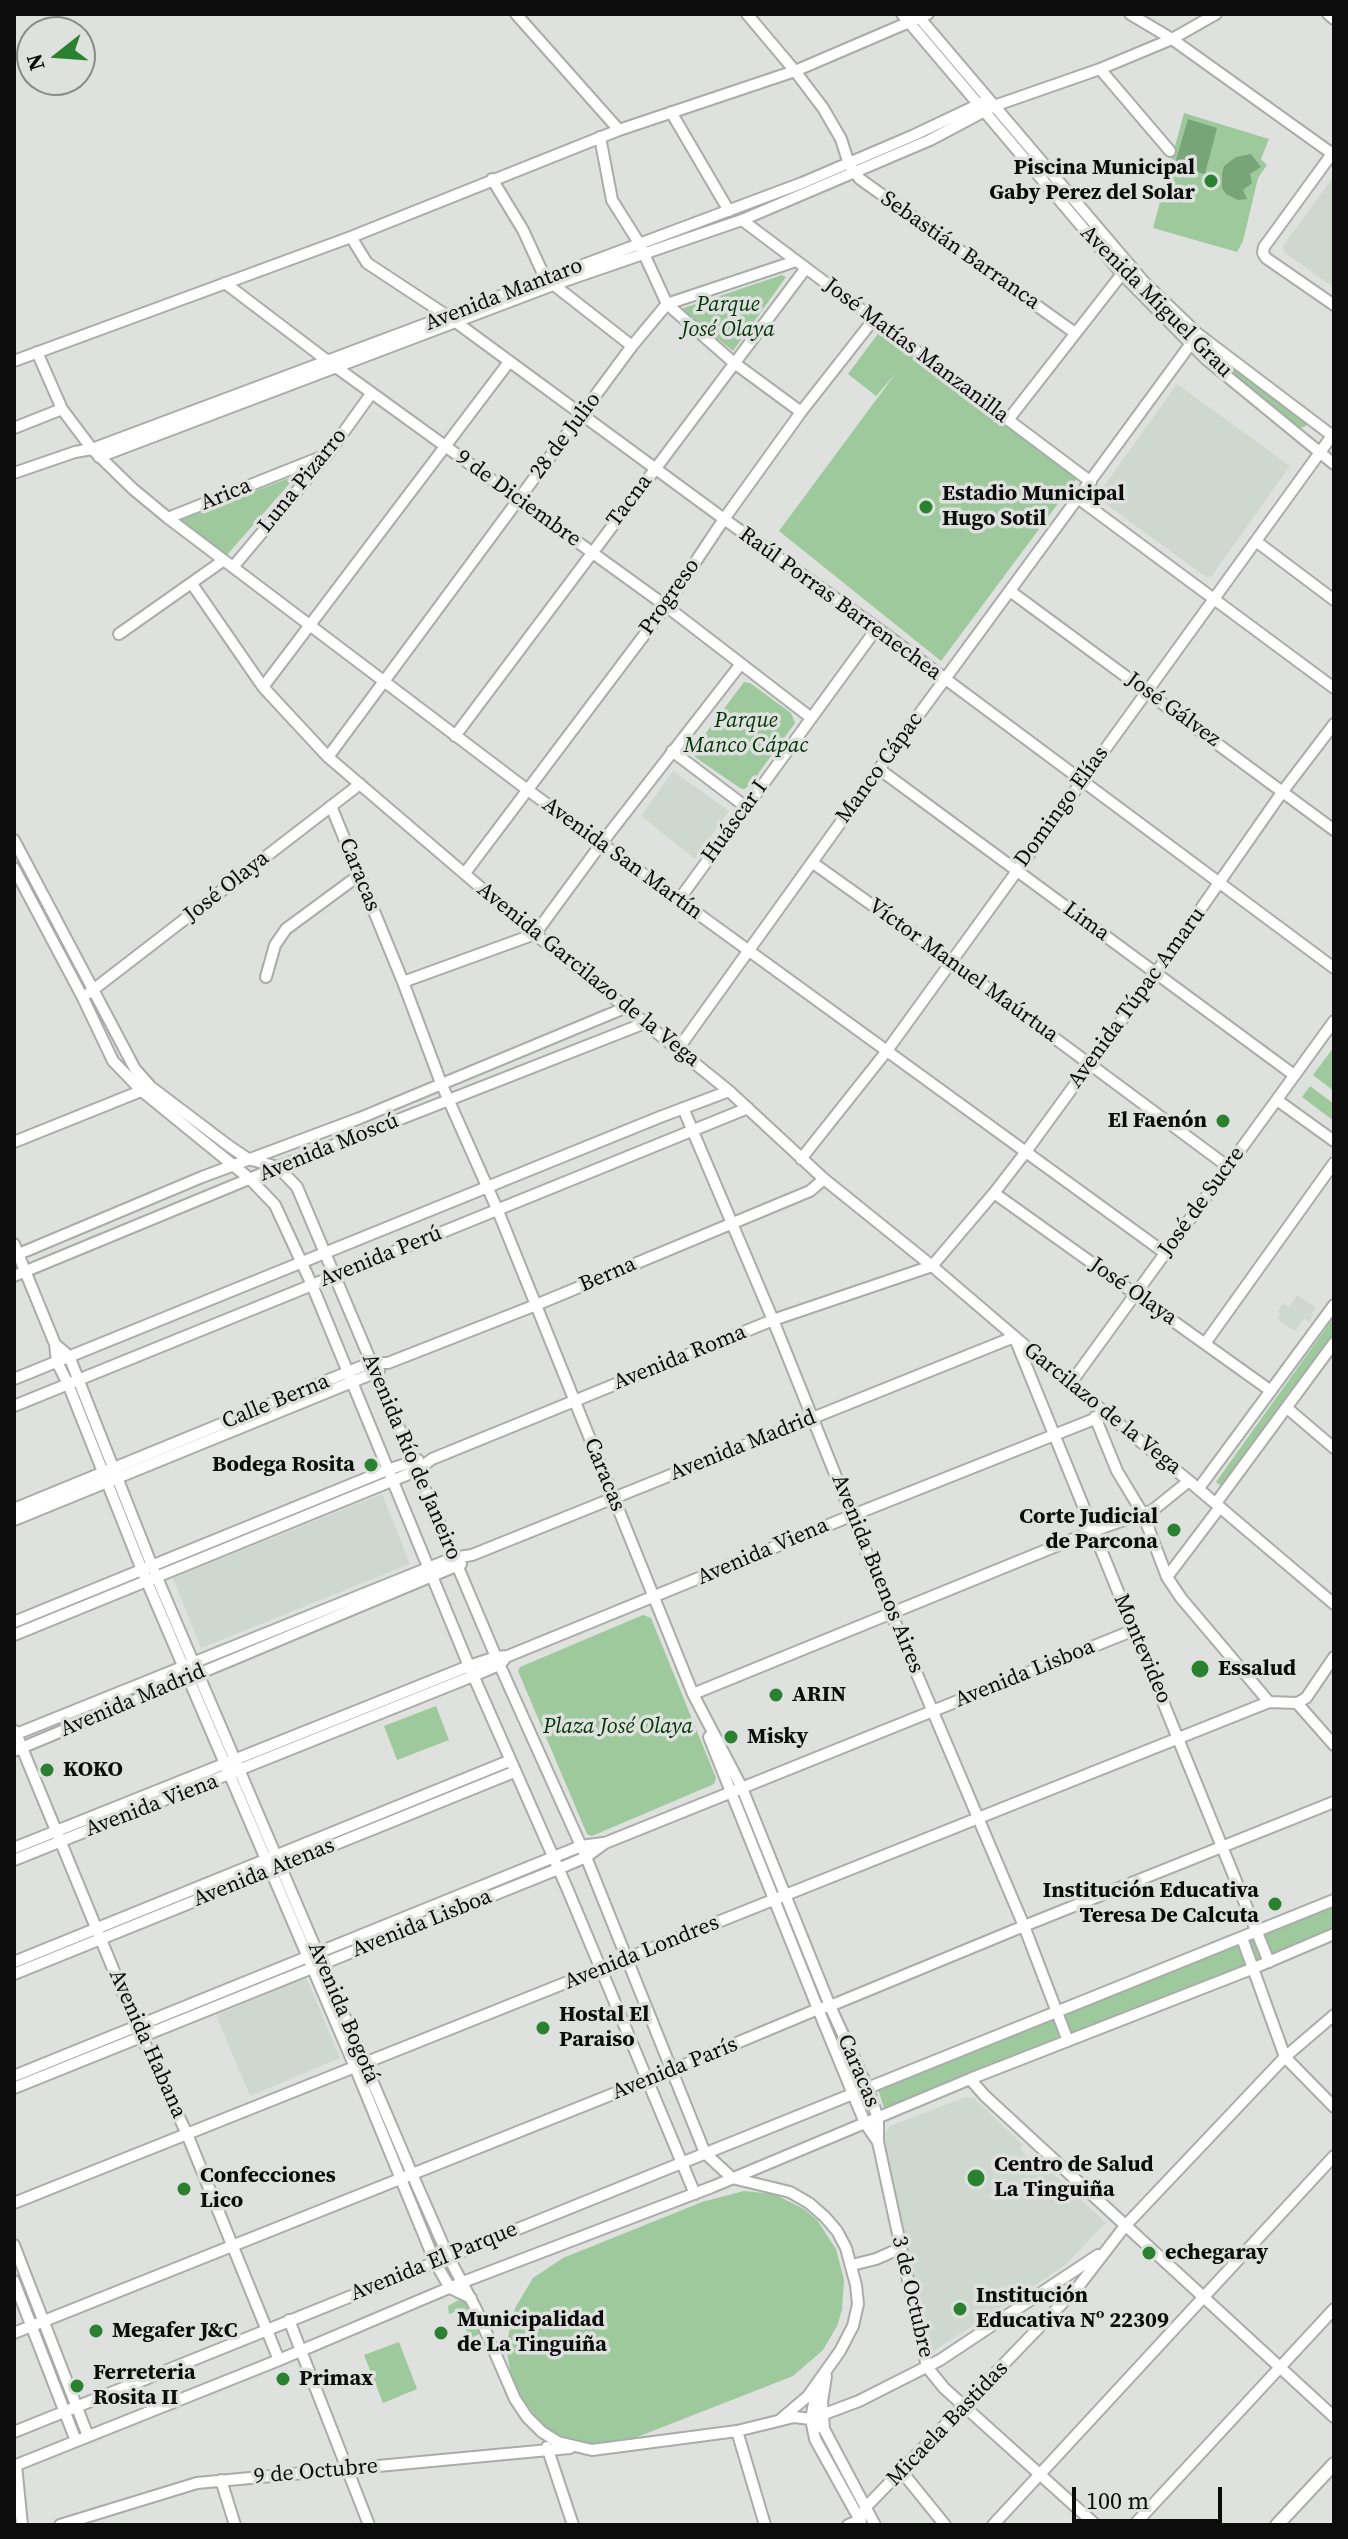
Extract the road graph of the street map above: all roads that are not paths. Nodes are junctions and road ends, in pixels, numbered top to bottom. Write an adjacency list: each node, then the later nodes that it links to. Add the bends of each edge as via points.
1 (516, 14): 14 (street)
2 (747, 14): 10 (street)
3 (1130, 14): 8 (street)
4 (1216, 14): 8 (street)
5 (1328, 14): 7 (street)
6 (915, 16): 10 (street); 11 (street, Avenida Miguel Grau); 12 (street, Avenida Miguel Grau)
7 (1334, 19)
8 (1172, 39): 9 (street); 17 (street)
9 (1100, 69): 11 (street); 16 (street)
10 (795, 71): 13 (street); 18 (street, via 823,108)
11 (991, 103): 12 (street); 25 (street, Avenida Miguel Grau)
12 (979, 108): 18 (street); 25 (street, Avenida Miguel Grau)
13 (671, 112): 14 (street); 20 (street)
14 (619, 130): 15 (street)
15 (600, 137): 19 (street); 23 (street, via 612,200)
16 (1170, 151)
17 (1333, 153): 29 (street, via 1263,253)
18 (852, 169): 20 (street); 21 (street); 32 (street, Sebastián Barranca)
19 (492, 179): 22 (street); 26 (street)
20 (729, 211): 23 (street)
21 (742, 220): 23 (street); 24 (street, José Matías Manzanilla)
22 (351, 237): 27 (street); 30 (street, Raúl Porras Barrenechea, via 367,263)
23 (641, 248): 26 (street); 28 (street)
24 (801, 264): 28 (street); 31 (street, José Matías Manzanilla); 39 (street, Tacna)
25 (1125, 270): 32 (street); 33 (street, Avenida Miguel Grau); 34 (street, Avenida Miguel Grau)
26 (549, 282): 30 (street); 35 (street)
27 (225, 283): 36 (street); 40 (street, 9 de Diciembre)
28 (667, 304): 35 (street, 28 de Julio); 39 (street)
29 (1334, 305)
30 (452, 319): 38 (street, Raúl Porras Barrenechea); 40 (street)
31 (874, 319): 43 (street, Progreso); 45 (street, José Matías Manzanilla)
32 (1075, 333): 45 (street)
33 (1198, 334): 34 (street, Manco Cápac); 47 (street, Avenida Miguel Grau)
34 (1191, 344): 49 (street, Avenida Miguel Grau); 55 (street, Manco Cápac)
35 (632, 346): 44 (street, 28 de Julio)
36 (37, 352): 37 (street); 42 (street, Avenida San Martín)
37 (14, 361)
38 (509, 362): 44 (street, Raúl Porras Barrenechea); 48 (street)
39 (733, 362): 43 (street); 53 (street, Tacna)
40 (332, 365): 41 (street, 9 de Diciembre); 50 (street)
41 (371, 394): 48 (street, 9 de Diciembre); 51 (street, Luna Pizarro)
42 (62, 409): 46 (street); 50 (street, Avenida San Martín)
43 (801, 412): 59 (street, Progreso)
44 (583, 414): 53 (street, Raúl Porras Barrenechea); 56 (street, 28 de Julio)
45 (1008, 420): 55 (street, José Matías Manzanilla)
46 (14, 428)
47 (1333, 435): 49 (street, Domingo Elías)
48 (446, 446): 56 (street, 9 de Diciembre); 68 (street)
49 (1318, 452): 52 (street, Avenida Miguel Grau); 60 (street, Domingo Elías)
50 (95, 453): 54 (street, via 75,452); 58 (street, Avenida San Martín)
51 (328, 454): 58 (street, Arica); 62 (street, Luna Pizarro)
52 (1334, 464)
53 (654, 469): 59 (street, Raúl Porras Barrenechea); 61 (street, Tacna)
54 (14, 473)
55 (1091, 482): 57 (street, Manco Cápac)
56 (518, 499): 61 (street, 9 de Diciembre); 73 (street, 28 de Julio)
57 (1079, 499): 64 (street, Manco Cápac); 65 (street)
58 (168, 518): 62 (street, Avenida San Martín)
59 (724, 519): 67 (street, Progreso); 69 (street, Raúl Porras Barrenechea)
60 (1257, 542): 65 (street, Domingo Elías); 66 (street)
61 (591, 553): 67 (street, 9 de Diciembre); 79 (street, Tacna)
62 (228, 564): 63 (street, Luna Pizarro); 68 (street, Avenida San Martín)
63 (192, 584): 70 (street, Luna Pizarro); 74 (street, Avenida Garcilazo de la Vega)
64 (1010, 591): 72 (street, Manco Cápac); 76 (street, José Gálvez)
65 (1214, 599): 75 (street); 76 (street, Domingo Elías)
66 (1334, 600)
67 (666, 606): 71 (street, 9 de Diciembre); 85 (street, Progreso)
68 (310, 626): 73 (street, Avenida San Martín); 74 (street)
69 (877, 628): 72 (street, Raúl Porras Barrenechea); 77 (street, Huáscar I)
70 (119, 634)
71 (740, 665): 77 (street, 9 de Diciembre); 80 (street)
72 (944, 680): 82 (street, Manco Cápac); 83 (street, Raúl Porras Barrenechea)
73 (384, 682): 79 (street, Avenida San Martín); 81 (street, 28 de Julio)
74 (263, 687): 81 (street, Avenida Garcilazo de la Vega)
75 (1334, 688)
76 (1146, 690): 83 (street, Domingo Elías); 86 (street, José Gálvez)
77 (810, 717): 88 (street, Huáscar I)
78 (1334, 724): 86 (street, Avenida Túpac Amaru)
79 (455, 736): 85 (street, Avenida San Martín)
80 (672, 751): 88 (street); 90 (street)
81 (328, 757): 84 (street, Avenida Garcilazo de la Vega)
82 (879, 769): 92 (street, Manco Cápac); 94 (street, Lima)
83 (1081, 781): 94 (street, Domingo Elías); 97 (street, Raúl Porras Barrenechea)
84 (360, 784): 87 (street, José Olaya); 95 (street, Avenida Garcilazo de la Vega)
85 (529, 791): 90 (street, Avenida San Martín); 95 (street, Progreso)
86 (1283, 791): 89 (street, José Gálvez); 97 (street, Avenida Túpac Amaru)
87 (331, 806): 96 (street, Caracas); 106 (street, José Olaya)
88 (746, 807): 98 (street, Huáscar I)
89 (1334, 830)
90 (601, 844): 98 (street, Avenida San Martín); 99 (street)
91 (16, 847): 106 (street, Avenida Río de Janeiro)
92 (813, 863): 100 (street, Manco Cápac); 101 (street, Víctor Manuel Maúrtua)
93 (14, 868): 107 (street, Avenida Río de Janeiro)
94 (1016, 871): 101 (street, Domingo Elías); 103 (street, Lima)
95 (465, 873): 99 (street, Avenida Garcilazo de la Vega)
96 (358, 876): 104 (street, via 286,929); 105 (street, Caracas)
97 (1220, 882): 102 (street, Raúl Porras Barrenechea); 103 (street, Avenida Túpac Amaru)
98 (678, 901): 100 (street, Avenida San Martín)
99 (535, 934): 105 (street); 108 (street, Avenida Garcilazo de la Vega)
100 (749, 951): 112 (street, Manco Cápac); 113 (street, Avenida San Martín)
101 (952, 962): 113 (street, Domingo Elías); 115 (street, Víctor Manuel Maúrtua)
102 (1334, 968)
103 (1156, 973): 115 (street, Avenida Túpac Amaru); 116 (street, Lima)
104 (266, 977)
105 (403, 982): 117 (street, Caracas)
106 (93, 990): 107 (street, José Olaya); 118 (street, Avenida Río de Janeiro)
107 (83, 998): 118 (street, Avenida Río de Janeiro, via 113,1061)
108 (627, 1007): 110 (street, Avenida Garcilazo de la Vega); 111 (street, Avenida Moscú)
109 (1334, 1021): 116 (street, José de Sucre)
110 (645, 1023): 112 (street, Avenida Garcilazo de la Vega); 114 (street, Avenida Moscú)
111 (537, 1043): 114 (street); 117 (street, Avenida Moscú)
112 (678, 1049): 119 (street, Avenida Garcilazo de la Vega)
113 (886, 1052): 129 (street, Avenida San Martín); 131 (street, Domingo Elías)
114 (545, 1061): 120 (street, Avenida Moscú)
115 (1091, 1063): 129 (street, Avenida Túpac Amaru); 134 (street, Víctor Manuel Maúrtua)
116 (1294, 1075): 121 (street, José de Sucre)
117 (441, 1083): 120 (street, Caracas); 124 (street, Avenida Moscú)
118 (146, 1089): 128 (street); 130 (street, Avenida Río de Janeiro); 133 (street, Avenida Río de Janeiro)
119 (729, 1091): 122 (street, Avenida Perú); 123 (street, Avenida Garcilazo de la Vega)
120 (449, 1099): 126 (street, Avenida Moscú); 138 (street, Caracas)
121 (1277, 1100): 127 (street); 134 (street, José de Sucre)
122 (683, 1108): 125 (street, Avenida Buenos Aires); 138 (street, Avenida Perú)
123 (748, 1108): 125 (street, Avenida Perú); 131 (street, Avenida Garcilazo de la Vega)
124 (360, 1118): 126 (street); 130 (street, Avenida Moscú)
125 (694, 1131): 140 (street, Avenida Perú); 141 (street, Avenida Buenos Aires)
126 (369, 1133): 135 (street, Avenida Moscú)
127 (1334, 1141)
128 (14, 1142)
129 (1025, 1153): 139 (street, Avenida Túpac Amaru); 143 (street, Avenida San Martín)
130 (248, 1159): 133 (street, Avenida Moscú); 135 (street, Avenida Río de Janeiro)
131 (801, 1159): 137 (street, Avenida Garcilazo de la Vega)
132 (1334, 1163): 155 (street)
133 (233, 1165): 136 (street, Avenida Río de Janeiro); 142 (street, Avenida Moscú)
134 (1227, 1166): 143 (street, José de Sucre)
135 (278, 1167): 136 (street, Avenida Moscú); 144 (street, Avenida Río de Janeiro, via 297,1187)
136 (250, 1179): 145 (street, Avenida Río de Janeiro, via 275,1205); 147 (street, Avenida Moscú)
137 (824, 1179): 141 (street, Berna, via 810,1191); 146 (street, Avenida Garcilazo de la Vega)
138 (488, 1187): 140 (street, Caracas); 144 (street, Avenida Perú)
139 (994, 1193): 146 (street, Avenida Túpac Amaru); 150 (street, José Olaya)
140 (498, 1211): 148 (street, Avenida Perú); 151 (street, Caracas)
141 (732, 1223): 151 (street, Berna); 153 (street, Avenida Buenos Aires)
142 (15, 1252): 147 (street)
143 (1165, 1253): 150 (street, José de Sucre)
144 (325, 1254): 145 (street, Avenida Perú); 148 (street, Avenida Río de Janeiro)
145 (301, 1264): 149 (street, Avenida Río de Janeiro); 158 (street, Avenida Perú)
146 (932, 1266): 153 (street, Avenida Roma); 154 (street, Avenida Garcilazo de la Vega)
147 (19, 1274): 157 (street)
148 (334, 1276): 149 (street, Avenida Perú); 161 (street, Avenida Río de Janeiro)
149 (312, 1285): 162 (street, Avenida Río de Janeiro); 164 (street, Avenida Perú)
150 (1134, 1295): 155 (street, José Olaya); 167 (street, José de Sucre)
151 (536, 1305): 160 (street, Berna); 169 (street, Caracas)
152 (1334, 1305): 168 (street)
153 (773, 1320): 169 (street, Avenida Roma); 173 (street, Avenida Buenos Aires)
154 (1014, 1337): 167 (street, Garcilazo de la Vega); 173 (street, Avenida Madrid); 174 (street, Montevideo)
155 (1206, 1342): 168 (street, José Olaya)
156 (1334, 1343): 171 (street)
157 (55, 1344): 158 (street); 159 (street)
158 (69, 1356): 159 (street, Avenida Perú); 164 (street, Avenida Bogotá)
159 (57, 1362): 163 (street, Avenida Perú); 165 (street, Avenida Bogotá)
160 (388, 1363): 161 (street, Calle Berna)
161 (373, 1369): 162 (street, Calle Berna); 166 (street, Calle Berna); 176 (street, Avenida Río de Janeiro)
162 (348, 1372): 166 (street, Avenida Río de Janeiro); 178 (street, Calle Berna)
163 (14, 1379)
164 (79, 1380): 165 (street, Avenida Perú); 178 (street, Avenida Bogotá)
165 (68, 1384): 170 (street, Avenida Perú); 178 (street, Avenida Bogotá)
166 (352, 1384): 177 (street, Avenida Río de Janeiro); 178 (street, Calle Berna)
167 (1070, 1384): 172 (street, Garcilazo de la Vega)
168 (1271, 1391): 180 (street)
169 (575, 1400): 176 (street, Avenida Roma); 181 (street, Caracas)
170 (14, 1406)
171 (1287, 1408): 175 (street); 182 (street)
172 (1101, 1416): 174 (street, Avenida Viena); 180 (street, Garcilazo de la Vega); 184 (street, via 1117,1471)
173 (813, 1418): 181 (street, Avenida Madrid); 185 (street, Avenida Buenos Aires)
174 (1054, 1434): 185 (street, Avenida Viena); 187 (street, Montevideo)
175 (1334, 1448)
176 (414, 1466): 177 (street, Avenida Roma); 179 (street, Avenida Roma); 188 (street, Avenida Río de Janeiro)
177 (387, 1470): 179 (street, Avenida Río de Janeiro); 189 (street, Avenida Roma)
178 (110, 1475): 183 (street); 186 (street); 189 (street, Avenida Bogotá)
179 (392, 1481): 190 (street, Avenida Río de Janeiro); 192 (street, Avenida Roma)
180 (1194, 1485): 182 (street); 184 (street)
181 (614, 1499): 188 (street, Avenida Madrid); 193 (street, Caracas)
182 (1218, 1505): 191 (street); 194 (street)
183 (14, 1509)
184 (1143, 1514): 187 (street); 191 (street)
185 (853, 1515): 193 (street, Avenida Viena); 195 (street, Avenida Buenos Aires)
186 (14, 1520)
187 (1093, 1531): 195 (street); 197 (street, Montevideo)
188 (456, 1562): 190 (street, Avenida Madrid); 200 (street, Avenida Río de Janeiro)
189 (147, 1568): 192 (street, Avenida Bogotá); 196 (street, Avenida Roma)
190 (430, 1573): 201 (street, Avenida Madrid); 202 (street, Avenida Río de Janeiro)
191 (1167, 1577): 204 (street)
192 (152, 1579): 198 (street, Avenida Roma); 201 (street, Avenida Bogotá)
193 (654, 1597): 200 (street, Avenida Viena); 203 (street, Caracas)
194 (1334, 1604)
195 (891, 1613): 203 (street); 206 (street, Avenida Buenos Aires)
196 (14, 1622)
197 (1134, 1630): 206 (street, Avenida Lisboa); 208 (street, Montevideo)
198 (14, 1635)
199 (1334, 1657): 205 (street)
200 (498, 1661): 202 (street, Avenida Viena); 221 (street, Avenida Río de Janeiro)
201 (192, 1669): 207 (street, Avenida Madrid); 210 (street, Avenida Madrid); 211 (street, Avenida Bogotá)
202 (471, 1671): 211 (street, Avenida Viena); 212 (street, Avenida Río de Janeiro); 213 (street, Avenida Viena)
203 (693, 1694): 214 (street, Caracas); 215 (street)
204 (1269, 1702): 205 (street); 208 (street, Avenida Londres)
205 (1297, 1703): 209 (street)
206 (933, 1712): 214 (street, Avenida Lisboa); 217 (street, Avenida Buenos Aires)
207 (15, 1733): 210 (street, Avenida Habana)
208 (1180, 1738): 217 (street, Avenida Londres); 219 (street, Montevideo)
209 (1334, 1745)
210 (18, 1749): 218 (street, Avenida Habana)
211 (229, 1761): 213 (street, Avenida Bogotá); 218 (street, Avenida Viena)
212 (512, 1767): 222 (street, Avenida Río de Janeiro); 224 (street, Avenida Atenas)
213 (234, 1774): 218 (street, Avenida Viena); 224 (street, Avenida Bogotá)
214 (742, 1788): 215 (street, Avenida Lisboa); 226 (street, Caracas)
215 (730, 1793): 221 (street, Avenida Lisboa); 228 (street)
216 (1334, 1802): 219 (street, Avenida París)
217 (979, 1819): 226 (street, Avenida Londres); 229 (street, Avenida Buenos Aires)
218 (59, 1836): 220 (street, Avenida Viena); 223 (street, Avenida Viena); 232 (street, Avenida Habana)
219 (1223, 1846): 229 (street, Avenida París); 230 (street, Montevideo)
220 (14, 1848)
221 (583, 1851): 222 (street, Avenida Lisboa); 225 (street, Avenida Lisboa); 234 (street, Avenida Río de Janeiro)
222 (553, 1858): 225 (street, Avenida Río de Janeiro); 235 (street, Avenida Lisboa)
223 (14, 1860)
224 (273, 1863): 232 (street, Avenida Atenas); 235 (street, Avenida Bogotá)
225 (558, 1869): 235 (street, Avenida Lisboa); 239 (street, Avenida Río de Janeiro)
226 (786, 1896): 228 (street, Avenida Londres); 241 (street, Caracas)
227 (1334, 1900): 230 (street, Avenida El Parque)
228 (774, 1901): 234 (street, Avenida Londres); 242 (street)
229 (1024, 1926): 241 (street, Avenida París); 243 (street, Avenida Buenos Aires)
230 (1257, 1932): 233 (street, Avenida El Parque); 237 (street, Montevideo)
231 (1334, 1934): 237 (street, Avenida El Parque)
232 (98, 1935): 236 (street, Avenida Atenas); 240 (street, Avenida Atenas); 245 (street, Avenida Habana)
233 (1242, 1938): 238 (street); 243 (street, Avenida El Parque)
234 (627, 1959): 239 (street, Avenida Londres); 249 (street, Avenida Río de Janeiro)
235 (315, 1961): 245 (street, Avenida Lisboa); 248 (street, Avenida Bogotá)
236 (14, 1962)
237 (1269, 1962): 238 (street, Avenida El Parque)
238 (1254, 1968): 246 (street, Avenida El Parque); 247 (street)
239 (601, 1969): 248 (street, Avenida Londres); 252 (street, Avenida Río de Janeiro)
240 (14, 1974)
241 (830, 2006): 242 (street, Avenida París); 253 (street, Caracas)
242 (818, 2009): 249 (street, Avenida París); 255 (street)
243 (1058, 2011): 246 (street, Avenida Buenos Aires); 253 (street, Avenida El Parque)
244 (1334, 2015): 247 (street, Micaela Bastidas)
245 (139, 2032): 250 (street, Avenida Lisboa); 254 (street, Avenida Lisboa); 259 (street, Avenida Habana)
246 (1068, 2041): 251 (street, Avenida El Parque)
247 (1285, 2057): 256 (street); 271 (street, Micaela Bastidas)
248 (360, 2065): 259 (street, Avenida Londres); 265 (street, Avenida Bogotá)
249 (671, 2071): 252 (street, Avenida París); 262 (street, Avenida Río de Janeiro)
250 (14, 2076)
251 (970, 2079): 257 (street, Avenida El Parque); 271 (street)
252 (648, 2080): 263 (street, Avenida Río de Janeiro); 265 (street, Avenida París)
253 (867, 2087): 255 (street, Avenida El Parque); 257 (street, Caracas)
254 (14, 2088)
255 (854, 2092): 258 (street); 262 (street, Avenida El Parque)
256 (1334, 2107)
257 (878, 2118): 258 (street, Avenida El Parque); 260 (street, Caracas)
258 (865, 2123): 260 (street); 264 (street, Avenida El Parque)
259 (187, 2134): 270 (street, Avenida Londres); 273 (street, Avenida Habana)
260 (878, 2142): 274 (street, 3 de Octubre)
261 (1334, 2156): 282 (street)
262 (708, 2158): 263 (street, Avenida El Parque); 266 (street); 267 (street)
263 (682, 2162): 269 (street, Avenida Río de Janeiro); 276 (street, Avenida El Parque)
264 (764, 2164): 266 (street, Avenida El Parque); 268 (street)
265 (407, 2176): 273 (street, Avenida París); 276 (street, Avenida Bogotá); 277 (street, Avenida Bogotá)
266 (732, 2178): 267 (street, Avenida El Parque); 268 (street)
267 (712, 2187): 269 (street, Avenida El Parque)
268 (767, 2187): 278 (street, via 790,2192 825,2217)
269 (695, 2194): 280 (street, Avenida El Parque)
270 (14, 2203)
271 (1125, 2226): 275 (street, Micaela Bastidas); 282 (street)
272 (14, 2245): 285 (street)
273 (233, 2246): 285 (street, Avenida París); 288 (street, Avenida Habana)
274 (901, 2248): 278 (street); 292 (street, 3 de Octubre)
275 (1106, 2249): 292 (street); 297 (street, Micaela Bastidas, via 1078,2287)
276 (448, 2256): 277 (street, Avenida El Parque); 280 (street, Avenida Bogotá)
277 (434, 2259): 281 (street, Avenida Bogotá); 286 (street, Avenida El Parque)
278 (852, 2265): 294 (street, via 856,2314 849,2337)
279 (14, 2281): 287 (street)
280 (463, 2282): 281 (street, Avenida El Parque); 283 (street, Avenida Bogotá)
281 (450, 2288): 283 (street); 290 (street, Avenida El Parque)
282 (1204, 2297): 293 (street); 313 (street)
283 (471, 2298): 304 (street, Avenida Bogotá, via 515,2399)
284 (1334, 2309): 293 (street)
285 (44, 2320): 287 (street, Avenida París); 296 (street)
286 (289, 2320): 288 (street, Avenida El Parque); 290 (street)
287 (32, 2325): 289 (street, Avenida París); 298 (street)
288 (267, 2329): 291 (street, Avenida Habana); 296 (street, Avenida El Parque)
289 (14, 2333)
290 (301, 2350): 291 (street, Avenida El Parque); 311 (street)
291 (279, 2360): 305 (street, Avenida El Parque)
292 (927, 2367): 297 (street, 3 de Octubre); 299 (street)
293 (1281, 2367): 300 (street); 329 (street)
294 (829, 2368): 295 (street); 299 (street)
295 (819, 2382): 299 (street); 301 (street)
296 (77, 2405): 298 (street, Avenida El Parque); 305 (street)
297 (965, 2406): 312 (street, Micaela Bastidas); 313 (street, 3 de Octubre)
298 (64, 2411): 303 (street, Avenida El Parque); 306 (street)
299 (816, 2417): 301 (street); 315 (street); 317 (street, via 815,2439)
300 (1334, 2417)
301 (781, 2419): 302 (street, Avenida Bogotá)
302 (737, 2431): 307 (street, Avenida Bogotá, via 619,2448); 323 (street)
303 (14, 2432)
304 (542, 2432): 307 (street, Avenida Bogotá); 308 (street)
305 (88, 2436): 306 (street, Avenida El Parque)
306 (76, 2441): 310 (street, Avenida El Parque)
307 (576, 2448): 308 (street, 9 de Octubre)
308 (548, 2451): 311 (street, 9 de Octubre); 322 (street)
309 (1334, 2464): 330 (main road)
310 (15, 2466): 316 (street)
311 (348, 2470): 314 (street, 9 de Octubre); 321 (street)
312 (902, 2472): 315 (street, Micaela Bastidas); 326 (street)
313 (1041, 2475): 327 (street); 328 (street, 3 de Octubre)
314 (221, 2480): 319 (street, 9 de Octubre); 320 (street)
315 (866, 2507): 317 (street, Micaela Bastidas); 325 (street)
316 (17, 2514): 318 (street)
317 (861, 2523): 324 (street)
318 (22, 2525)
319 (60, 2525)
320 (235, 2525)
321 (369, 2525)
322 (573, 2525)
323 (765, 2525)
324 (848, 2525)
325 (875, 2525)
326 (945, 2525)
327 (993, 2525)
328 (1096, 2525)
329 (1134, 2525)
330 (1277, 2525)

